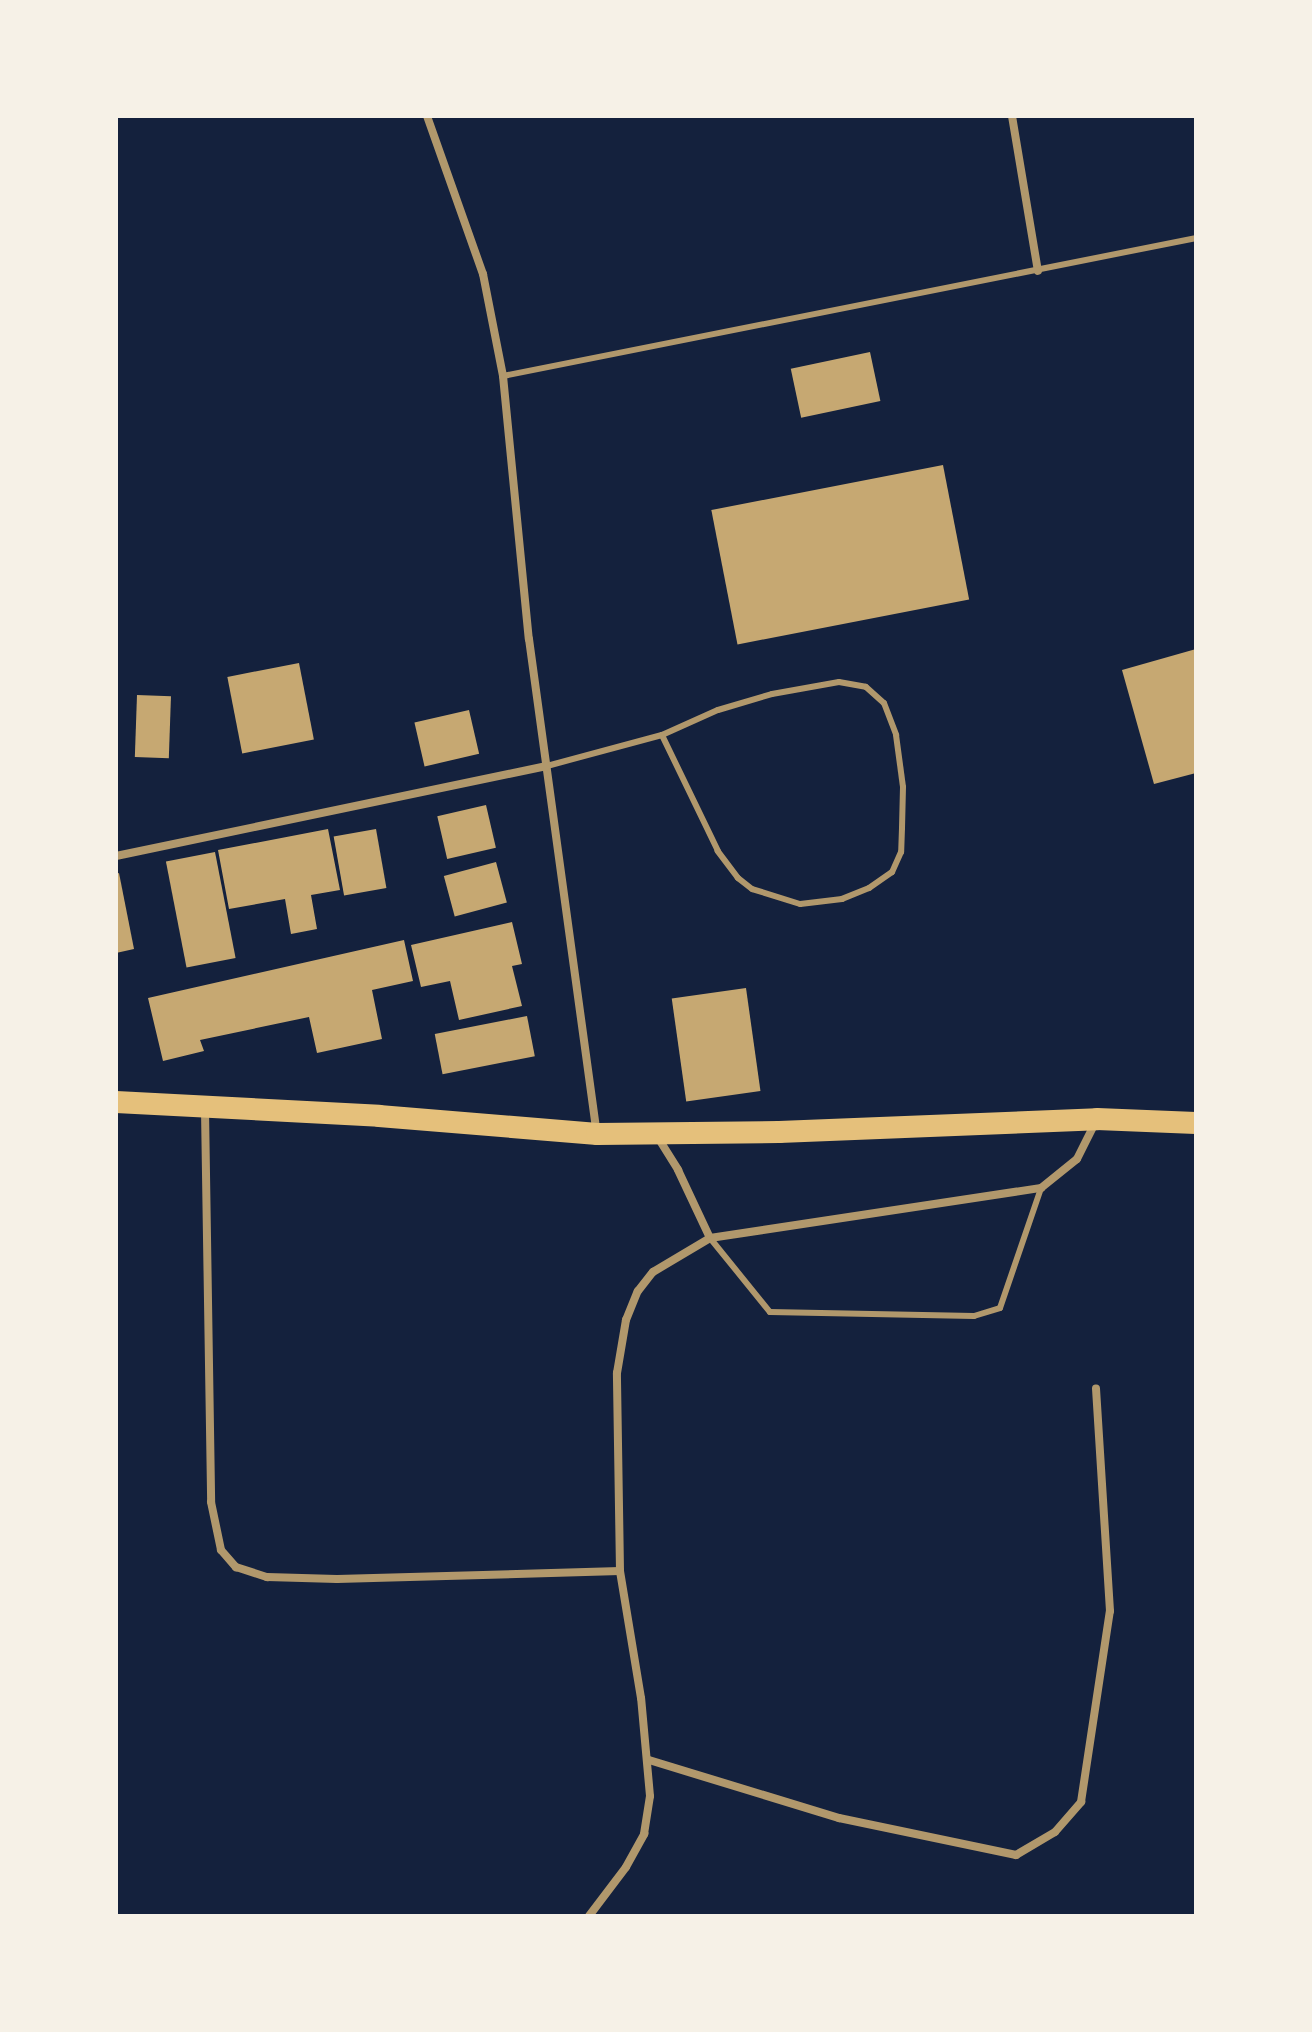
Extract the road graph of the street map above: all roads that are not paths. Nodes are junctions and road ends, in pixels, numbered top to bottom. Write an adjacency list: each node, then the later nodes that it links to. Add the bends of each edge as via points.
1 (427, 116): 5 (street, via 483,274)
2 (1012, 116): 4 (street)
3 (1196, 238): 4 (lane)
4 (1038, 271): 5 (lane)
5 (503, 376): 7 (street)
6 (662, 735): 6 (lane, via 718,851 752,889 800,904 842,899 892,872 901,852 898,748 884,703 866,687 839,682 772,694); 7 (lane)
7 (547, 766): 8 (street); 14 (street)
8 (116, 856)
9 (116, 1102): 10 (highway)
10 (205, 1105): 14 (highway); 18 (street, via 211,1502 221,1550 236,1567 267,1577 337,1579)
11 (1097, 1119): 12 (highway); 13 (highway); 15 (street, via 1077,1159)
12 (1196, 1123)
13 (655, 1133): 14 (highway); 16 (street)
14 (597, 1134)
15 (1041, 1188): 16 (street); 16 (lane, via 1000,1308 974,1316 770,1312)
16 (710, 1238): 18 (street, via 653,1272 626,1320 617,1373)
17 (1096, 1388): 19 (street, via 1110,1611 1081,1802 1055,1832 1016,1855 839,1818)
18 (620, 1571): 19 (street)
19 (649, 1760): 20 (street, via 644,1834)
20 (589, 1916)

